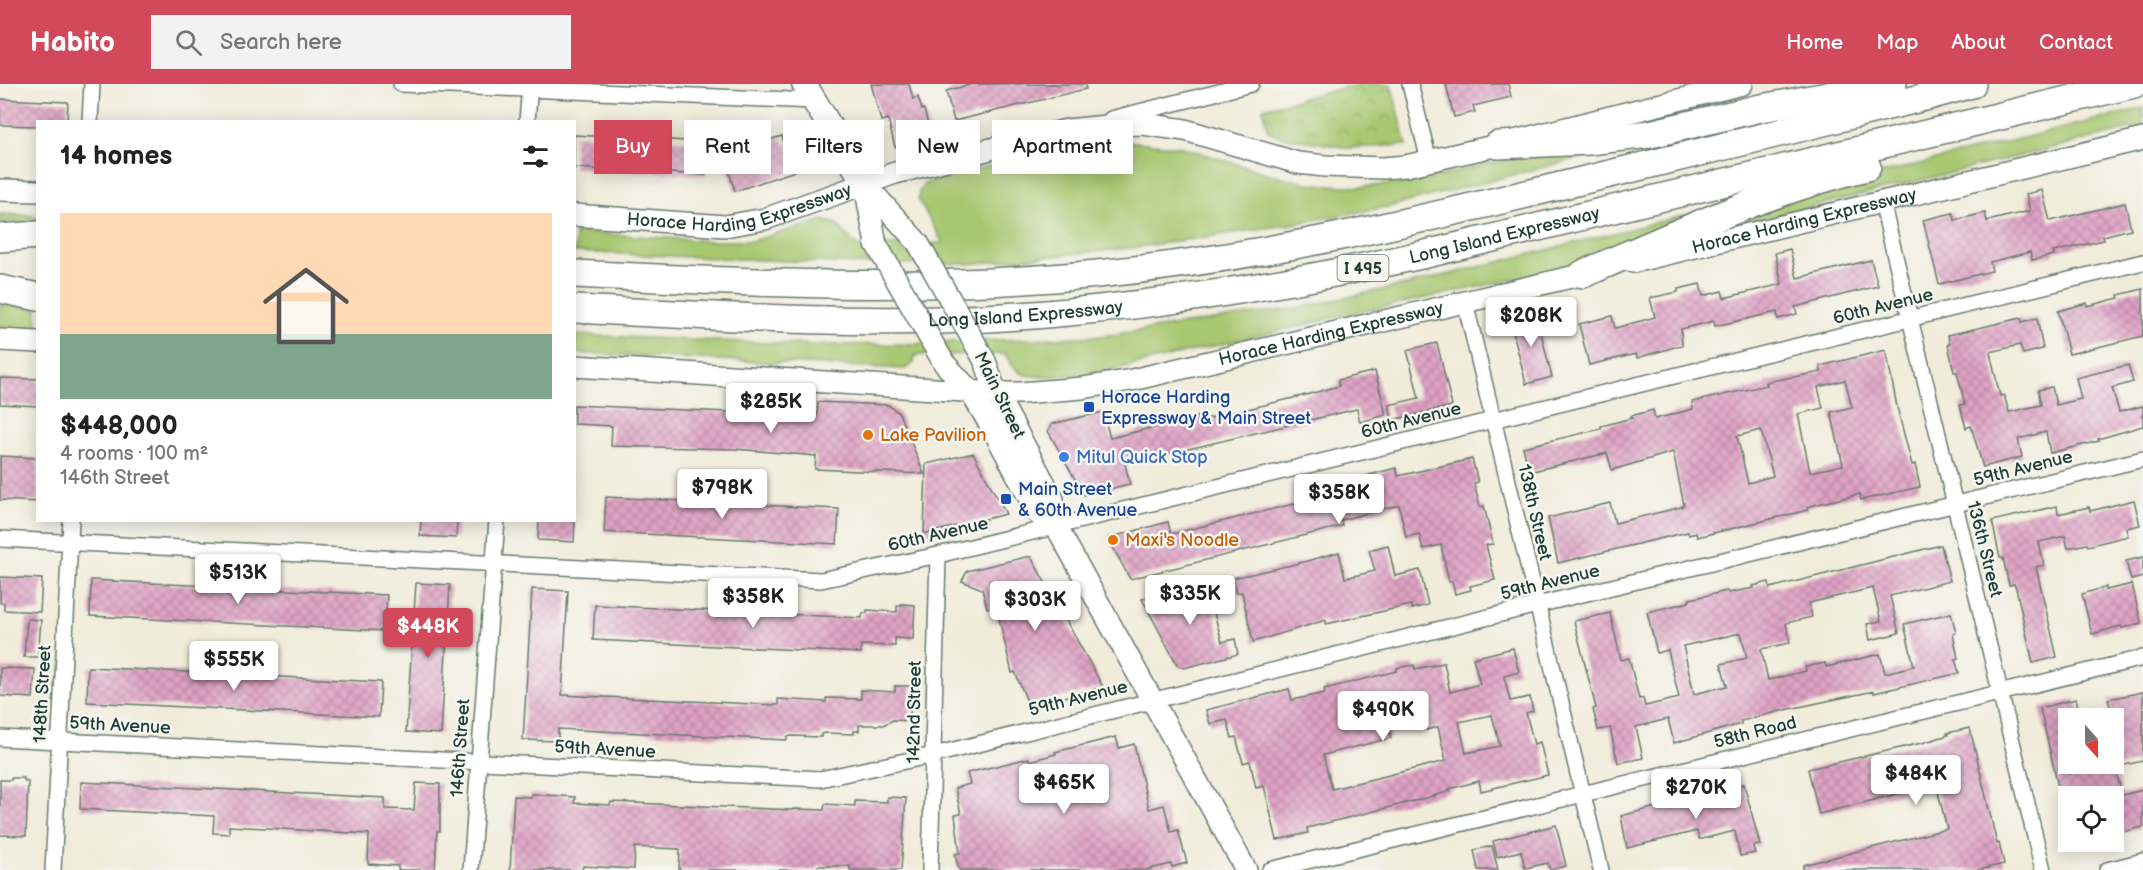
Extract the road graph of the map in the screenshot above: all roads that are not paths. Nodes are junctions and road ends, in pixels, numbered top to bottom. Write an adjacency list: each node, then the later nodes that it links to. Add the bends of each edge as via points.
1 (92, 84): 12 (street)
2 (401, 84): 9 (street)
3 (1251, 84): 14 (street)
4 (1410, 84): 19 (street)
5 (1742, 84): 17 (main road, Horace Harding Expressway)
6 (1893, 84): 17 (highway, via 1765,107 1650,134)
7 (1972, 84): 30 (highway, Long Island Expressway / I 495, via 1384,228 1274,250 1163,266 1032,279 865,285)
8 (2134, 84): 11 (highway, Long Island Expressway / I 495)
9 (530, 87): 10 (street); 13 (street)
10 (809, 93): 20 (main road, Main Street)
11 (1992, 118): 31 (highway, via 1913,155 1777,193); 37 (highway, Long Island Expressway / I 495, via 1426,254 1308,279 1189,298 943,320 764,318)
12 (90, 120)
13 (527, 120)
14 (1107, 120)
15 (1133, 124): 19 (main road, Horace Harding Expressway, via 1213,137 1281,159 1326,166 1383,168)
16 (2143, 139): 23 (main road, Horace Harding Expressway)
17 (1498, 145): 19 (main road, Horace Harding Expressway)
18 (992, 149): 20 (main road, Horace Harding Expressway)
19 (1429, 161)
20 (865, 184): 24 (main road, Horace Harding Expressway, via 765,219 725,226); 42 (main road, Main Street, bridge, via 876,244 945,363); 43 (main road, Main Street, bridge, via 918,243 985,361)
21 (0, 189): 22 (main road)
22 (36, 190)
23 (1882, 202): 31 (main road, Horace Harding Expressway); 38 (street, 136th Street)
24 (576, 215)
25 (36, 235): 26 (highway)
26 (0, 238)
27 (0, 245): 28 (highway)
28 (36, 247)
29 (2143, 262): 38 (street, 60th Avenue)
30 (576, 274)
31 (1583, 274): 36 (main road, Horace Harding Expressway)
32 (0, 280): 33 (highway)
33 (36, 282)
34 (0, 289): 35 (highway)
35 (36, 297)
36 (1465, 302): 43 (main road, Horace Harding Expressway, via 1124,381); 44 (street, 138th Street)
37 (576, 309)
38 (1910, 319): 44 (street, 60th Avenue); 46 (street, 136th Street)
39 (0, 340): 40 (main road)
40 (36, 342)
41 (576, 366): 42 (main road, Horace Harding Expressway)
42 (970, 391): 43 (main road, Horace Harding Expressway); 49 (main road, Main Street, via 1038,514)
43 (996, 393): 49 (main road, Main Street, via 1053,499)
44 (1493, 420): 49 (street, 60th Avenue); 54 (street, 138th Street)
45 (2143, 459): 46 (street, 59th Avenue)
46 (1954, 505): 54 (street, 59th Avenue); 56 (street, 136th Street)
47 (71, 522): 51 (street, 148th Street)
48 (497, 522): 53 (street, 146th Street)
49 (1056, 526): 52 (street, 60th Avenue); 57 (main road, Main Street)
50 (0, 539): 51 (street, 60th Avenue)
51 (69, 543): 53 (street, 60th Avenue); 59 (street, 148th Street)
52 (938, 555): 53 (street, 60th Avenue, via 821,580); 60 (street, 142nd Street)
53 (494, 563): 61 (street, 146th Street)
54 (1537, 605): 57 (street, 59th Avenue); 62 (street, 138th Street)
55 (2143, 658): 56 (street, 58th Road)
56 (2000, 693): 62 (street, 58th Road); 70 (street, 136th Street)
57 (1152, 700): 60 (street, 59th Avenue); 67 (main road, Main Street)
58 (0, 738): 59 (street, 59th Avenue)
59 (59, 741): 61 (street, 59th Avenue); 64 (street, 148th Street)
60 (934, 755): 61 (street, 59th Avenue, via 820,778); 66 (street, 142nd Street)
61 (478, 762): 65 (street, 146th Street)
62 (1583, 794): 68 (street, 58th Road); 69 (street, 138th Street)
63 (2143, 861): 71 (street)
64 (53, 870)
65 (471, 870)
66 (930, 870)
67 (1246, 870)
68 (1270, 870)
69 (1601, 870)
70 (2043, 870)
71 (2106, 870)

